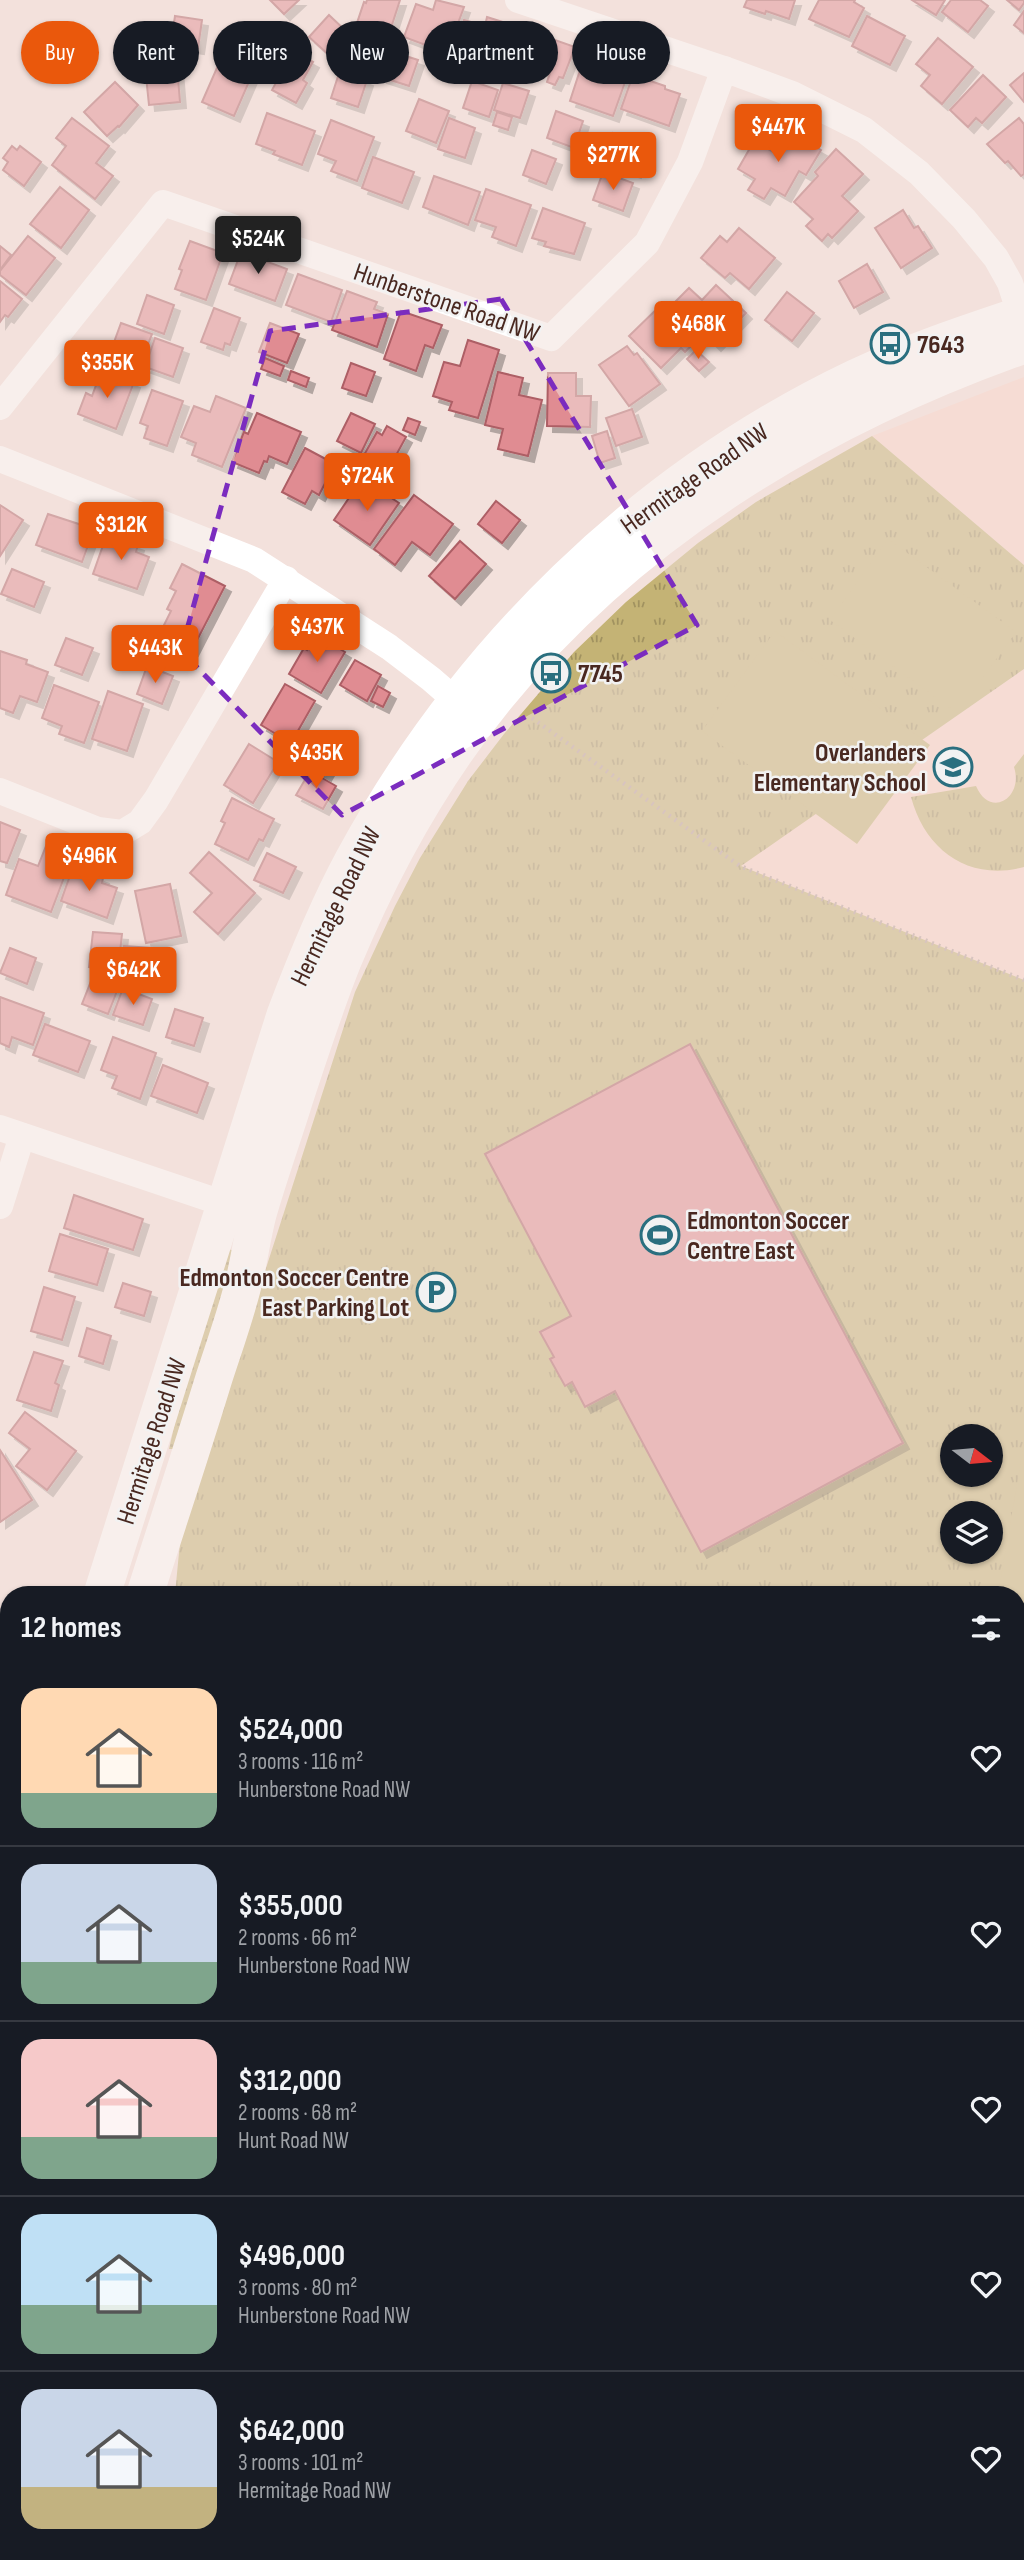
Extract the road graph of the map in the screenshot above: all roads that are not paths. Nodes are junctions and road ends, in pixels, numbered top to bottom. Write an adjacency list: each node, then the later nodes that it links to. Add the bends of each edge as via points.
1 (518, 0): 2 (street)
2 (724, 69): 3 (street, via 792,94 864,130 919,173 996,258 1010,283); 4 (street, Hunberstone Road NW, via 690,162 647,243 551,338 163,203)
3 (1023, 325): 7 (street, Hermitage Road NW, via 789,451 710,501 577,611 498,695)
4 (0, 407)
5 (0, 458): 6 (street, via 254,560)
6 (286, 579): 7 (street, via 389,647); 8 (street, via 140,822 122,833 97,830)
7 (468, 711): 11 (street, Hermitage Road NW, via 344,958)
8 (0, 791)
9 (11, 1132): 10 (street); 11 (street)
10 (0, 1206)
11 (241, 1210): 12 (street, Hermitage Road NW, via 243,1285); 13 (street, Hermitage Road NW)
12 (166, 1530): 14 (street, Hermitage Road NW); 15 (street)
13 (106, 1580)
14 (148, 1586)
15 (163, 1586)

